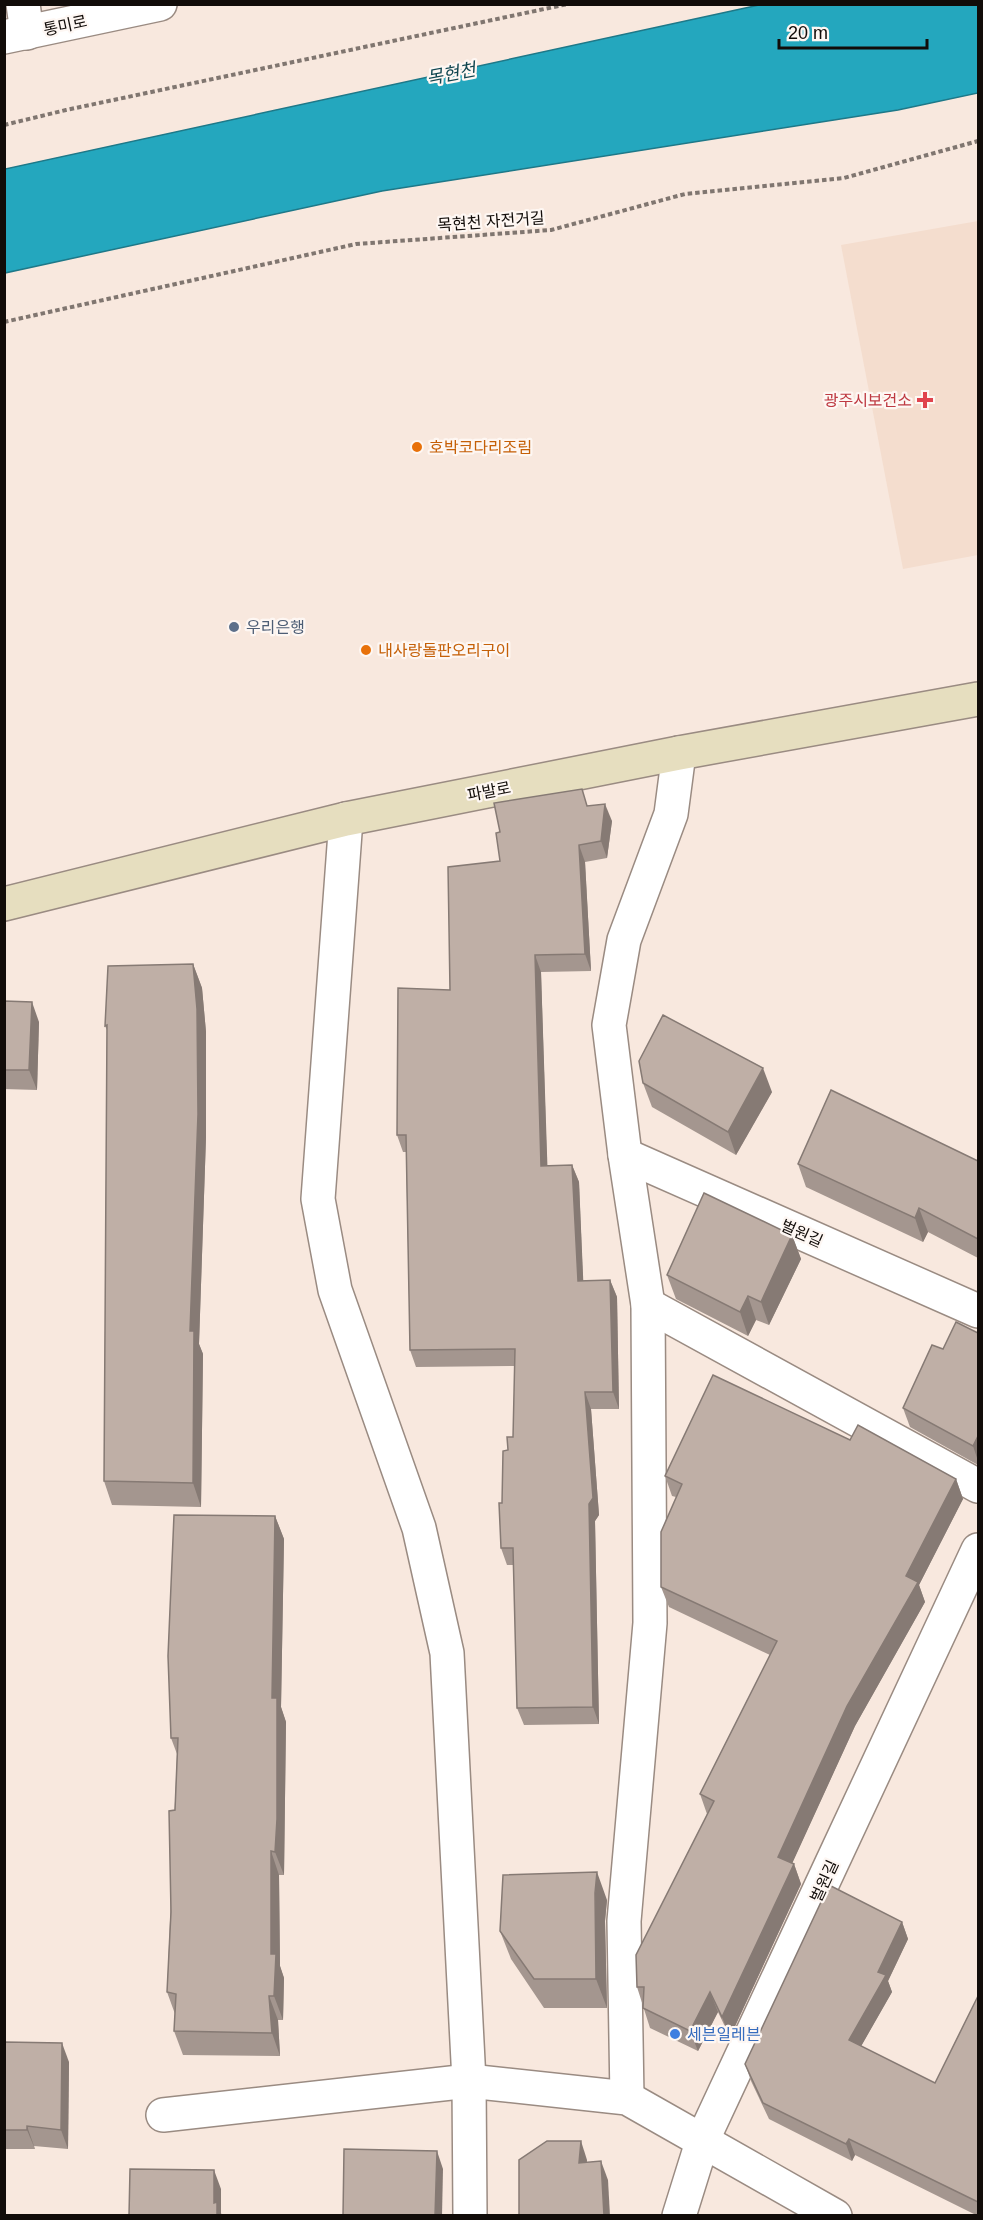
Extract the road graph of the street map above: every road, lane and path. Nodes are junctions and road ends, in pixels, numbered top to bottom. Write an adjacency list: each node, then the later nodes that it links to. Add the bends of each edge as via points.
1 (160, 4): 3 (street, 통미로)
2 (568, 4): 4 (path)
3 (18, 25)
4 (4, 125)
5 (978, 141): 6 (path, 목현천 자전거길, via 844,178 685,194 550,230 356,244)
6 (4, 322)
7 (978, 699): 8 (main road, 파발로)
8 (679, 753): 9 (main road, 파발로); 11 (street, via 670,814 624,940 609,1025)
9 (346, 819): 10 (main road, 파발로); 16 (street, via 318,1199 335,1290 418,1528 447,1653)
10 (4, 904)
11 (625, 1155): 12 (street); 13 (street, 벌원길)
12 (648, 1305): 14 (street); 17 (street, via 650,1623 624,1921)
13 (978, 1311)
14 (978, 1486)
15 (978, 1550): 19 (street, 벌원길)
16 (469, 2081): 17 (street); 18 (street); 20 (street)
17 (627, 2098): 19 (street)
18 (163, 2115)
19 (703, 2139): 21 (street, 벌원길); 22 (street)
20 (470, 2216)
21 (678, 2216)
22 (835, 2216)

